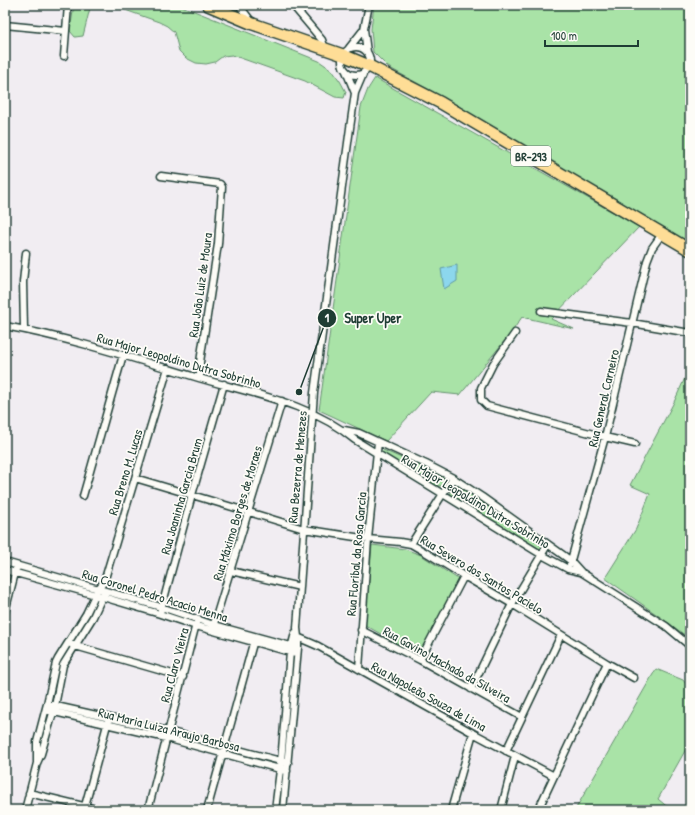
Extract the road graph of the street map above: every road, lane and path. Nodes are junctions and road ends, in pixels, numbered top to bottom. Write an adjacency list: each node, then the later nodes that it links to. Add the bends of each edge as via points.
1 (68, 5): 9 (street)
2 (208, 5): 6 (highway, BR-293)
3 (239, 5): 6 (street)
4 (291, 5): 10 (street, via 322,40)
5 (369, 5): 8 (street)
6 (253, 24): 10 (highway, BR-293)
7 (5, 25): 9 (street)
8 (364, 29): 11 (street); 12 (street)
9 (66, 31): 13 (street)
10 (325, 49): 11 (highway, BR-293)
11 (346, 52): 12 (street, via 354,46); 14 (highway, BR-293); 15 (street, via 342,61)
12 (367, 52): 14 (street, via 370,61)
13 (64, 56)
14 (367, 69): 15 (street, via 355,75); 16 (street, Rua Bezerra de Menezes); 18 (highway, BR-293, via 441,103)
15 (346, 71): 16 (street)
16 (355, 93): 32 (street, Rua Bezerra de Menezes)
17 (162, 176): 29 (street, Rua João Luiz de Moura, via 220,184 222,187 218,244 200,362)
18 (662, 234): 19 (highway, BR-293); 22 (street, Rua General Carneiro, via 647,261)
19 (690, 250)
20 (26, 253): 24 (street, via 23,282)
21 (540, 311): 22 (street)
22 (632, 323): 26 (street); 34 (street, Rua General Carneiro)
23 (5, 326): 24 (street, Rua Major Leopoldino Dutra Sobrinho)
24 (24, 329): 27 (street, Rua Major Leopoldino Dutra Sobrinho)
25 (515, 333): 34 (street, via 493,364 481,388 481,400 487,406)
26 (690, 333)
27 (123, 355): 28 (street, Rua Major Leopoldino Dutra Sobrinho); 42 (street)
28 (168, 368): 29 (street, Rua Major Leopoldino Dutra Sobrinho); 38 (street, Rua Breno M. Lucas)
29 (200, 378): 30 (street, Rua Major Leopoldino Dutra Sobrinho)
30 (224, 384): 31 (street, Rua Major Leopoldino Dutra Sobrinho); 41 (street, Rua Joaninha Garcia Brum)
31 (282, 401): 32 (street, Rua Major Leopoldino Dutra Sobrinho); 43 (street, Rua Máximo Borges de Moraes)
32 (313, 413): 33 (street, Rua Major Leopoldino Dutra Sobrinho); 44 (street, Rua Bezerra de Menezes)
33 (343, 430): 35 (street, Rua Major Leopoldino Dutra Sobrinho, via 359,433); 37 (street, Rua Major Leopoldino Dutra Sobrinho)
34 (605, 437): 36 (street); 49 (street, Rua General Carneiro)
35 (378, 442): 37 (street, Rua Floribal da Rosa Garcia); 39 (street, Rua Major Leopoldino Dutra Sobrinho)
36 (635, 444)
37 (376, 452): 40 (street, Rua Major Leopoldino Dutra Sobrinho); 45 (street, Rua Floribal da Rosa Garcia)
38 (135, 478): 41 (street, Rua Severo dos Santos Pacielo); 59 (street, Rua Breno M. Lucas)
39 (453, 478): 40 (street); 47 (street, Rua Major Leopoldino Dutra Sobrinho)
40 (443, 494): 46 (street); 48 (street, Rua Major Leopoldino Dutra Sobrinho)
41 (192, 495): 43 (street, Rua Severo dos Santos Pacielo); 65 (street, Rua Joaninha Garcia Brum)
42 (83, 496)
43 (249, 512): 44 (street, Rua Severo dos Santos Pacielo); 54 (street, Rua Máximo Borges de Moraes)
44 (304, 529): 45 (street, Rua Severo dos Santos Pacielo); 61 (street, Rua Bezerra de Menezes)
45 (368, 539): 46 (street, Rua Severo dos Santos Pacielo); 71 (street, Rua Floribal da Rosa Garcia)
46 (411, 544): 57 (street, Rua Severo dos Santos Pacielo)
47 (548, 544): 48 (street); 49 (street, Rua Major Leopoldino Dutra Sobrinho)
48 (542, 555): 52 (street, Rua Major Leopoldino Dutra Sobrinho); 64 (street)
49 (571, 561): 52 (street, Rua General Carneiro); 55 (street, Rua Major Leopoldino Dutra Sobrinho)
50 (5, 562): 51 (street, Rua Coronel Pedro Acacio Menna)
51 (17, 566): 56 (street); 58 (street, Rua Coronel Pedro Acacio Menna)
52 (568, 569): 55 (street, Rua Major Leopoldino Dutra Sobrinho)
53 (5, 570): 56 (street, Rua Coronel Pedro Acacio Menna)
54 (231, 571): 61 (street); 70 (street, Rua Máximo Borges de Moraes)
55 (581, 572): 77 (street, Rua Major Leopoldino Dutra Sobrinho, via 666,626)
56 (15, 573): 60 (street, Rua Coronel Pedro Acacio Menna); 66 (street)
57 (464, 576): 64 (street, Rua Severo dos Santos Pacielo); 79 (street)
58 (62, 578): 60 (street); 62 (street, Rua Coronel Pedro Acacio Menna)
59 (104, 582): 62 (street, Rua Breno M. Lucas); 63 (street, Rua Breno M. Lucas)
60 (60, 585): 62 (street, Rua Coronel Pedro Acacio Menna)
61 (300, 587): 73 (street, Rua Bezerra de Menezes)
62 (97, 592): 63 (street, Rua Coronel Pedro Acacio Menna); 67 (street, Rua Breno M. Lucas)
63 (104, 594): 65 (street, Rua Coronel Pedro Acacio Menna); 68 (street)
64 (512, 604): 72 (street, Rua Severo dos Santos Pacielo); 84 (street)
65 (160, 611): 69 (street, Rua Coronel Pedro Acacio Menna)
66 (5, 612)
67 (86, 614): 68 (street); 75 (street, Rua Breno M. Lucas)
68 (93, 617): 76 (street)
69 (196, 622): 70 (street, Rua Coronel Pedro Acacio Menna); 82 (street, Rua Claro Vieira)
70 (213, 628): 74 (street, Rua Coronel Pedro Acacio Menna)
71 (361, 630): 79 (street, Rua Gavino Machado da Silveira); 81 (street, Rua Floribal da Rosa Garcia)
72 (561, 635): 80 (street, Rua Severo dos Santos Pacielo); 90 (street)
73 (296, 637): 78 (street, Rua Bezerra de Menezes); 81 (street, Rua Napoleão Souza de Lima)
74 (255, 639): 78 (street, Rua Coronel Pedro Acacio Menna); 99 (street)
75 (68, 644): 76 (street); 85 (street, Rua Breno M. Lucas, via 56,663)
76 (75, 646): 82 (street); 88 (street, via 63,665)
77 (690, 646)
78 (294, 650): 86 (street, Rua Bezerra de Menezes); 87 (street, Rua Bezerra de Menezes)
79 (420, 660): 84 (street, Rua Gavino Machado da Silveira)
80 (607, 663): 83 (street, Rua Severo dos Santos Pacielo); 107 (street)
81 (359, 669): 97 (street, Rua Napoleão Souza de Lima)
82 (183, 677): 96 (street, Rua Claro Vieira)
83 (634, 678)
84 (472, 689): 90 (street, Rua Gavino Machado da Silveira)
85 (47, 707): 88 (street, Rua Maria Luiza Araujo Barbosa); 103 (street, Rua Breno M. Lucas, via 37,742)
86 (285, 707): 87 (street); 102 (street, Rua Bezerra de Menezes)
87 (293, 708): 104 (street, Rua Bezerra de Menezes)
88 (54, 709): 89 (street, Rua Maria Luiza Araujo Barbosa); 91 (street, Rua Maria Luiza Araujo Barbosa); 103 (street)
89 (82, 712): 91 (street); 92 (street, Rua Maria Luiza Araujo Barbosa)
90 (522, 717): 100 (street)
91 (80, 718): 94 (street, Rua Maria Luiza Araujo Barbosa)
92 (109, 718): 93 (street, Rua Maria Luiza Araujo Barbosa); 94 (street)
93 (136, 724): 95 (street); 96 (street, Rua Maria Luiza Araujo Barbosa)
94 (107, 725): 95 (street, Rua Maria Luiza Araujo Barbosa); 109 (street)
95 (134, 731): 98 (street, Rua Maria Luiza Araujo Barbosa)
96 (168, 732): 98 (street, Rua Claro Vieira); 99 (street, Rua Maria Luiza Araujo Barbosa)
97 (473, 733): 100 (street, Rua Napoleão Souza de Lima); 116 (street)
98 (166, 738): 99 (street, Rua Maria Luiza Araujo Barbosa); 112 (street, Rua Claro Vieira)
99 (224, 750): 102 (street, Rua Maria Luiza Araujo Barbosa); 105 (street, Rua Maria Luiza Araujo Barbosa); 113 (street)
100 (506, 751): 101 (street, Rua Napoleão Souza de Lima)
101 (516, 756): 107 (street, Rua Napoleão Souza de Lima); 117 (street)
102 (281, 762): 104 (street, Rua Maria Luiza Araujo Barbosa); 105 (street, Rua Bezerra de Menezes)
103 (37, 763): 108 (street)
104 (288, 763): 106 (street, Rua Bezerra de Menezes)
105 (280, 770): 106 (street, Rua Maria Luiza Araujo Barbosa); 114 (street, Rua Bezerra de Menezes)
106 (287, 771): 115 (street, Rua Bezerra de Menezes)
107 (554, 776): 118 (street)
108 (29, 793): 109 (street); 110 (street)
109 (85, 806): 111 (street)
110 (25, 810)
111 (100, 810)
112 (148, 810)
113 (207, 810)
114 (275, 810)
115 (283, 810)
116 (451, 810)
117 (501, 810)
118 (538, 810)

